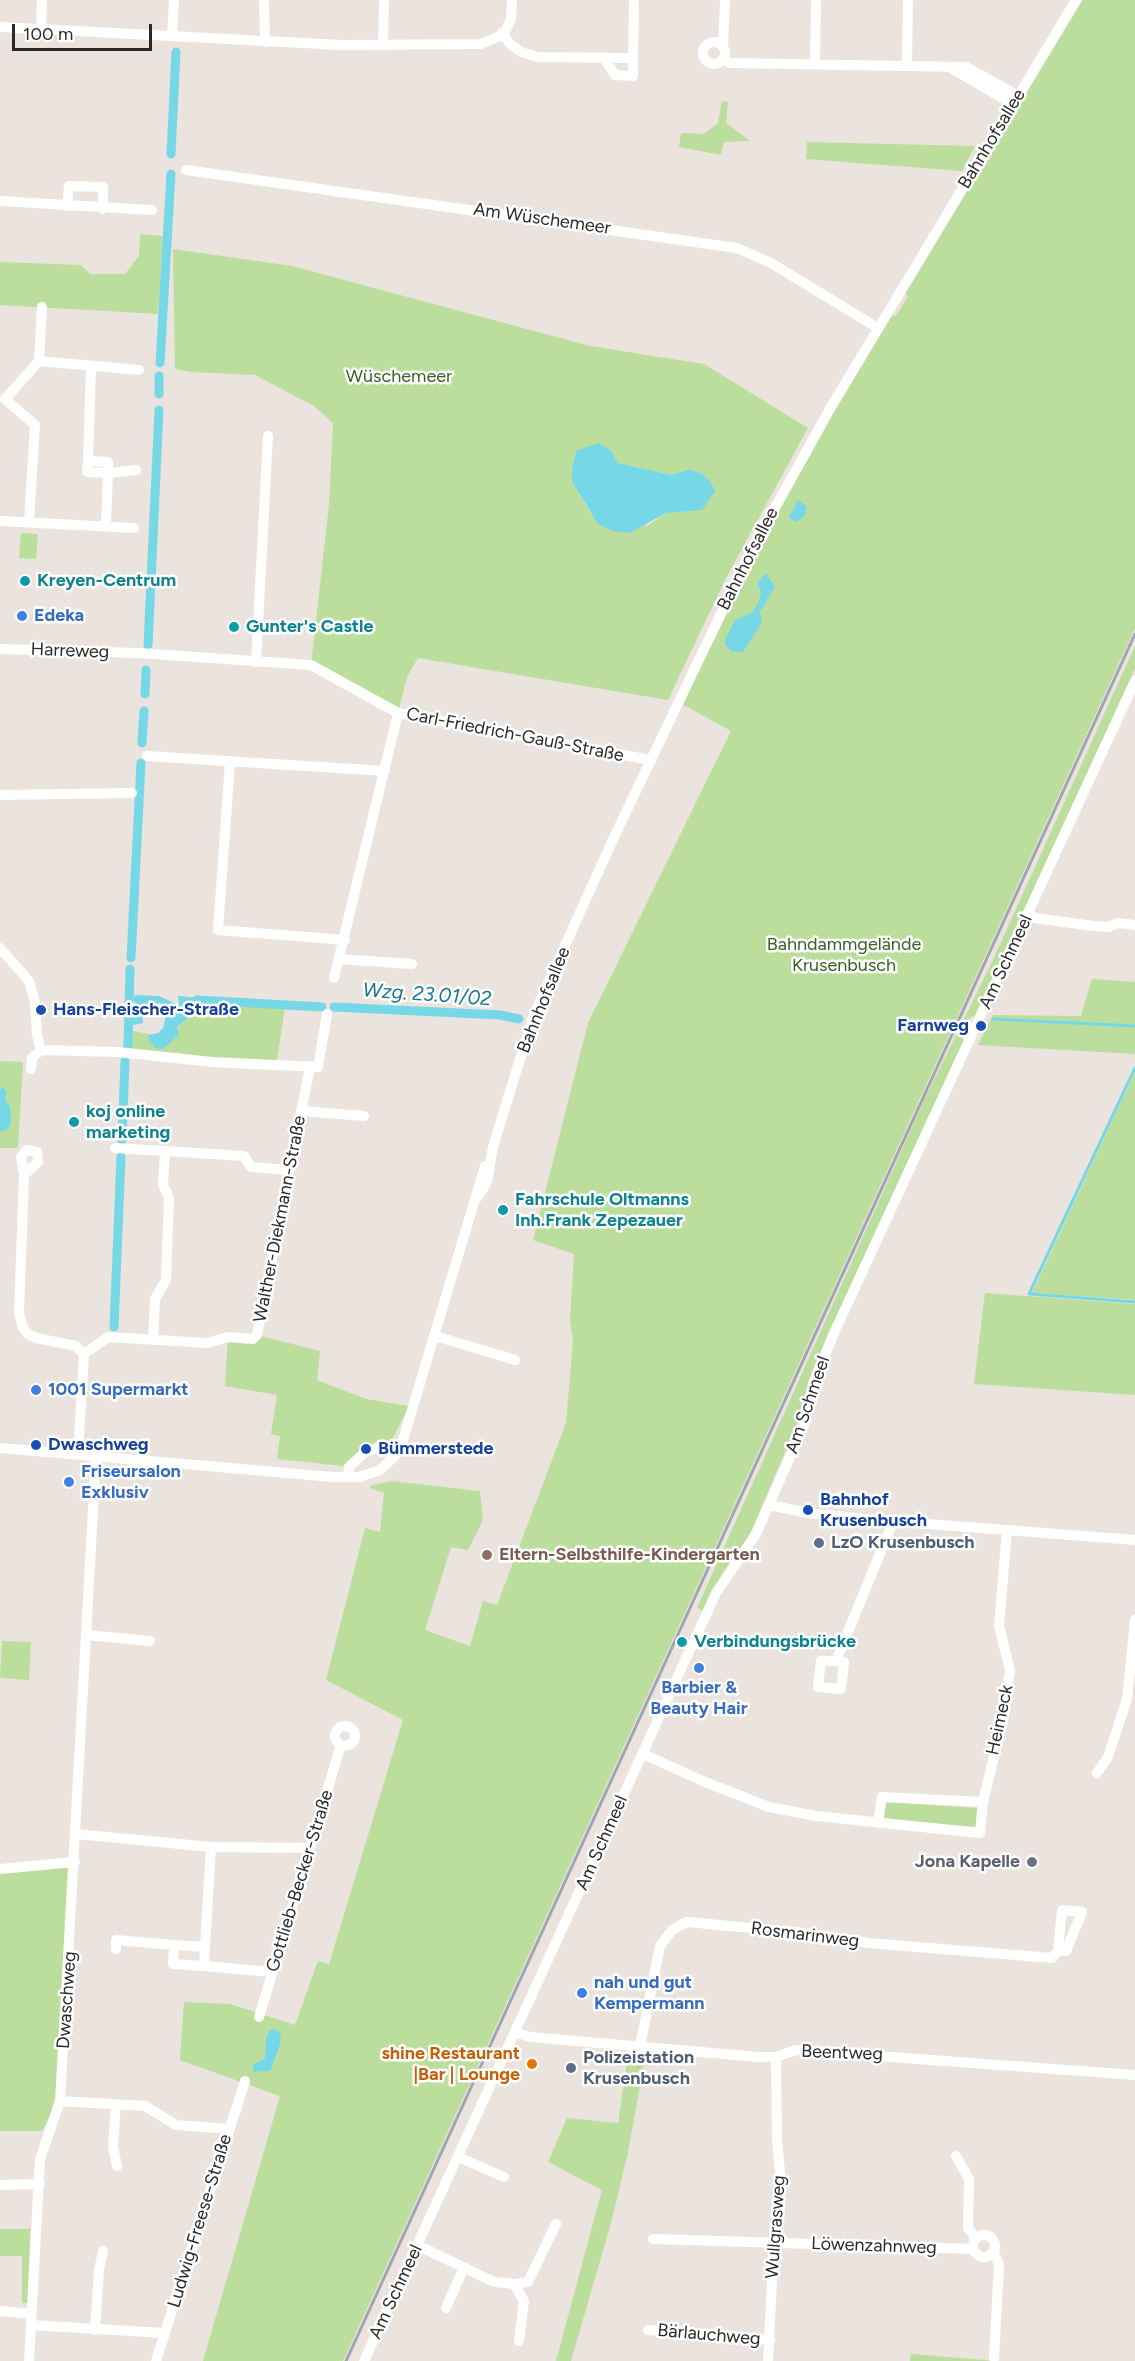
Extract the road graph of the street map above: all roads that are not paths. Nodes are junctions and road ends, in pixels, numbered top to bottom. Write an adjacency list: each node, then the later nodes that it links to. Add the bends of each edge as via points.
1 (42, 0): 12 (street)
2 (174, 0): 14 (street)
3 (264, 0): 15 (street)
4 (384, 0): 16 (street)
5 (512, 0): 13 (street, via 511,19)
6 (634, 0): 19 (street)
7 (725, 0): 17 (street)
8 (816, 0): 21 (street)
9 (908, 0): 22 (street)
10 (1076, 0): 23 (street, Bahnhofsallee)
11 (0, 27): 12 (street)
12 (41, 29): 14 (street)
13 (503, 34): 16 (street, via 481,44); 18 (street, via 510,44 537,57)
14 (172, 35): 15 (street)
15 (265, 42): 16 (street)
16 (383, 45)
17 (723, 47): 20 (street); 20 (street, via 711,43 703,54 712,64)
18 (604, 58): 19 (street); 19 (street, via 615,75 633,76)
19 (633, 58)
20 (723, 60): 21 (street)
21 (815, 64): 22 (street)
22 (907, 66): 23 (street, via 966,67 1013,93)
23 (1015, 101): 30 (street, Bahnhofsallee)
24 (186, 170): 30 (street, Am Wüschemeer, via 736,248 771,263)
25 (0, 201): 26 (street)
26 (67, 206): 27 (street); 27 (street, via 69,186 103,187)
27 (103, 208): 28 (street)
28 (152, 210)
29 (42, 307): 31 (street)
30 (878, 328): 49 (street, Bahnhofsallee, via 750,553)
31 (39, 361): 32 (street); 34 (street)
32 (91, 366): 33 (street); 37 (street, via 88,461 108,462)
33 (139, 370)
34 (2, 399): 39 (street, via 35,425)
35 (268, 436): 44 (street)
36 (136, 470): 37 (street)
37 (108, 473): 40 (street)
38 (0, 521): 39 (street)
39 (29, 522): 40 (street)
40 (106, 526): 41 (street)
41 (134, 528)
42 (0, 649): 43 (street, Harreweg)
43 (139, 653): 44 (street, Carl-Friedrich-Gauß-Straße)
44 (256, 662): 47 (street, Carl-Friedrich-Gauß-Straße, via 310,665)
45 (1135, 681): 46 (street, Am Schmeel)
46 (1131, 701): 54 (street, Am Schmeel)
47 (398, 713): 49 (street, Carl-Friedrich-Gauß-Straße); 51 (street)
48 (147, 756): 50 (street)
49 (651, 760): 71 (street, Bahnhofsallee, via 534,1014 487,1182 478,1197)
50 (230, 762): 51 (street); 56 (street, via 218,930)
51 (385, 771): 56 (street)
52 (132, 793): 53 (street)
53 (0, 795)
54 (1027, 914): 55 (street, via 1094,926); 80 (street, Am Schmeel, via 834,1333 813,1384 805,1423)
55 (1135, 924)
56 (345, 940): 58 (street)
57 (0, 948): 62 (street, via 29,981)
58 (339, 959): 59 (street); 60 (street)
59 (412, 964)
60 (334, 978)
61 (327, 1014): 63 (street, Walther-Diekmann-Straße, via 318,1067)
62 (41, 1050): 63 (street); 64 (street, via 32,1058)
63 (310, 1067): 65 (street, Walther-Diekmann-Straße)
64 (31, 1069)
65 (302, 1111): 66 (street); 69 (street, Walther-Diekmann-Straße)
66 (364, 1116)
67 (115, 1148): 68 (street)
68 (165, 1151): 69 (street, via 244,1156 251,1167); 72 (street, via 163,1185 169,1198 166,1280 155,1299)
69 (289, 1170): 72 (street, Walther-Diekmann-Straße, via 254,1339 228,1337 208,1343)
70 (24, 1175): 73 (street, via 18,1289 21,1322 28,1334 76,1346)
71 (435, 1336): 74 (street); 78 (street, Bahnhofsallee, via 403,1440)
72 (153, 1340): 73 (street, Walther-Diekmann-Straße, via 108,1337)
73 (84, 1354): 76 (street)
74 (514, 1360)
75 (0, 1448): 76 (street)
76 (78, 1454): 77 (street)
77 (96, 1456): 79 (street); 85 (street, Dwaschweg)
78 (392, 1460): 79 (street, via 370,1474); 79 (street, via 379,1447 364,1453 349,1467)
79 (348, 1477)
80 (769, 1504): 81 (street, via 808,1513); 89 (street, Am Schmeel, via 756,1534 716,1593)
81 (893, 1522): 82 (street); 87 (street)
82 (1007, 1530): 83 (street); 91 (street, Heimeck, via 999,1626 1010,1670 1004,1715)
83 (1135, 1540)
84 (1135, 1620): 90 (street, via 1127,1699 1108,1757)
85 (86, 1635): 86 (street); 93 (street, Dwaschweg)
86 (150, 1641)
87 (836, 1661)
88 (341, 1746): 95 (street, Gottlieb-Becker-Straße)
89 (643, 1754): 92 (street, Heimeck, via 770,1807); 105 (street, Am Schmeel)
90 (1097, 1773)
91 (983, 1802): 92 (street, via 882,1797); 92 (street, Heimeck, via 980,1833)
92 (878, 1823)
93 (76, 1834): 94 (street); 96 (street, Dwaschweg)
94 (211, 1847): 95 (street); 99 (street)
95 (310, 1848): 103 (street, Gottlieb-Becker-Straße)
96 (75, 1863): 97 (street); 110 (street, Dwaschweg)
97 (0, 1869)
98 (174, 1945): 99 (street); 100 (street, via 116,1940); 102 (street, via 173,1964)
99 (205, 1947): 102 (street)
100 (116, 1949)
101 (1058, 1951): 106 (street, Rosmarinweg, via 1052,1958 687,1922 672,1930 660,1946)
102 (204, 1966): 103 (street)
103 (272, 1972): 104 (street, Gottlieb-Becker-Straße)
104 (259, 2017)
105 (515, 2032): 106 (street, Beentweg, via 530,2037); 113 (street, Am Schmeel)
106 (640, 2046): 107 (street, Beentweg)
107 (776, 2057): 108 (street, Beentweg, via 796,2050 876,2054); 122 (street, Wullgrasweg, via 781,2173)
108 (1135, 2075)
109 (245, 2081): 112 (street, Ludwig-Freese-Straße)
110 (60, 2101): 111 (street); 117 (street, Dwaschweg, via 40,2159)
111 (116, 2104): 112 (street, via 145,2106 176,2125); 115 (street, via 112,2147)
112 (229, 2128): 135 (street, Ludwig-Freese-Straße)
113 (458, 2157): 116 (street); 123 (street, Am Schmeel)
114 (956, 2157): 120 (street, via 969,2179 968,2228)
115 (117, 2166)
116 (504, 2178)
117 (39, 2184): 118 (street); 131 (street, Dwaschweg)
118 (0, 2185)
119 (556, 2224): 128 (street, via 528,2282)
120 (976, 2238): 124 (street); 126 (street, via 993,2238)
121 (653, 2239): 122 (street, Löwenzahnweg)
122 (774, 2242): 124 (street, Löwenzahnweg); 136 (street, Wullgrasweg)
123 (417, 2245): 127 (street); 141 (street, Am Schmeel)
124 (973, 2249): 126 (street, Löwenzahnweg, via 985,2258)
125 (103, 2252): 133 (street)
126 (994, 2252): 138 (street, via 999,2265)
127 (464, 2267): 128 (street, via 494,2282); 129 (street)
128 (514, 2284): 137 (street, via 524,2301)
129 (446, 2308)
130 (0, 2312): 131 (street)
131 (32, 2314): 132 (street, Dwaschweg)
132 (31, 2325): 133 (street); 139 (street, Dwaschweg)
133 (95, 2330): 135 (street)
134 (648, 2330): 136 (street, Bärlauchweg)
135 (164, 2333): 140 (street, Ludwig-Freese-Straße)
136 (770, 2340): 142 (street, Wullgrasweg)
137 (519, 2341)
138 (994, 2358)
139 (29, 2361)
140 (156, 2361)
141 (364, 2361)
142 (768, 2361)

